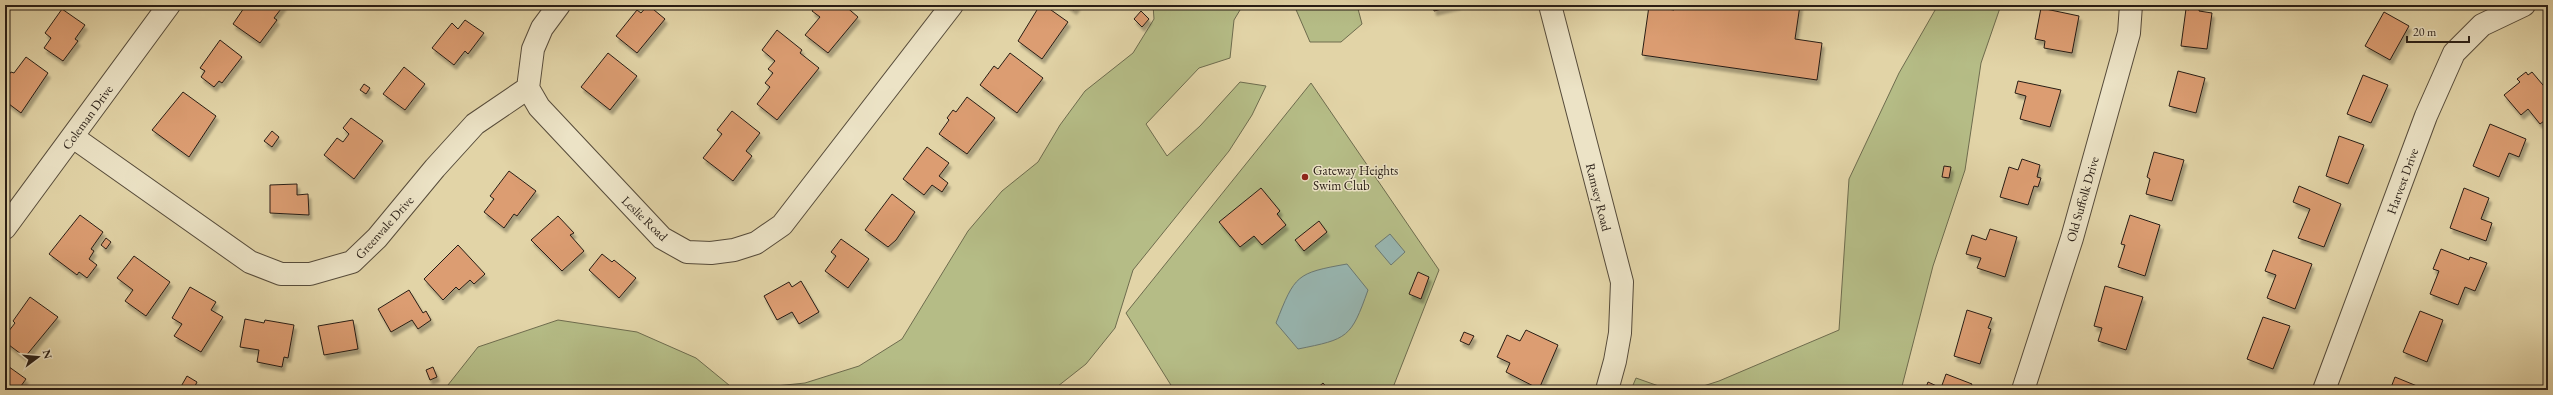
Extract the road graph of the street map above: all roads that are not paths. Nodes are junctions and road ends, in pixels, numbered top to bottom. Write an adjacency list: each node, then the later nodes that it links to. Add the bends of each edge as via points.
1 (169, 5): 8 (street, Coleman Drive)
2 (559, 5): 7 (street, via 542,28 533,49)
3 (952, 5): 7 (street, Leslie Road, via 782,225 756,243 734,250 687,252 662,238 549,120)
4 (1550, 5): 10 (street, Ramsey Road, via 1622,282 1620,333)
5 (2131, 5): 11 (street, Old Suffolk Drive, via 2129,33 2078,215)
6 (2524, 5): 12 (street, Harvest Drive, via 2482,25 2454,53 2426,116)
7 (528, 88): 8 (street, Greenvale Drive, via 475,124 377,238 352,262 310,274 281,274 250,262)
8 (73, 137): 9 (street, Coleman Drive)
9 (5, 228)
10 (1607, 390)
11 (2023, 390)
12 (2324, 390)

